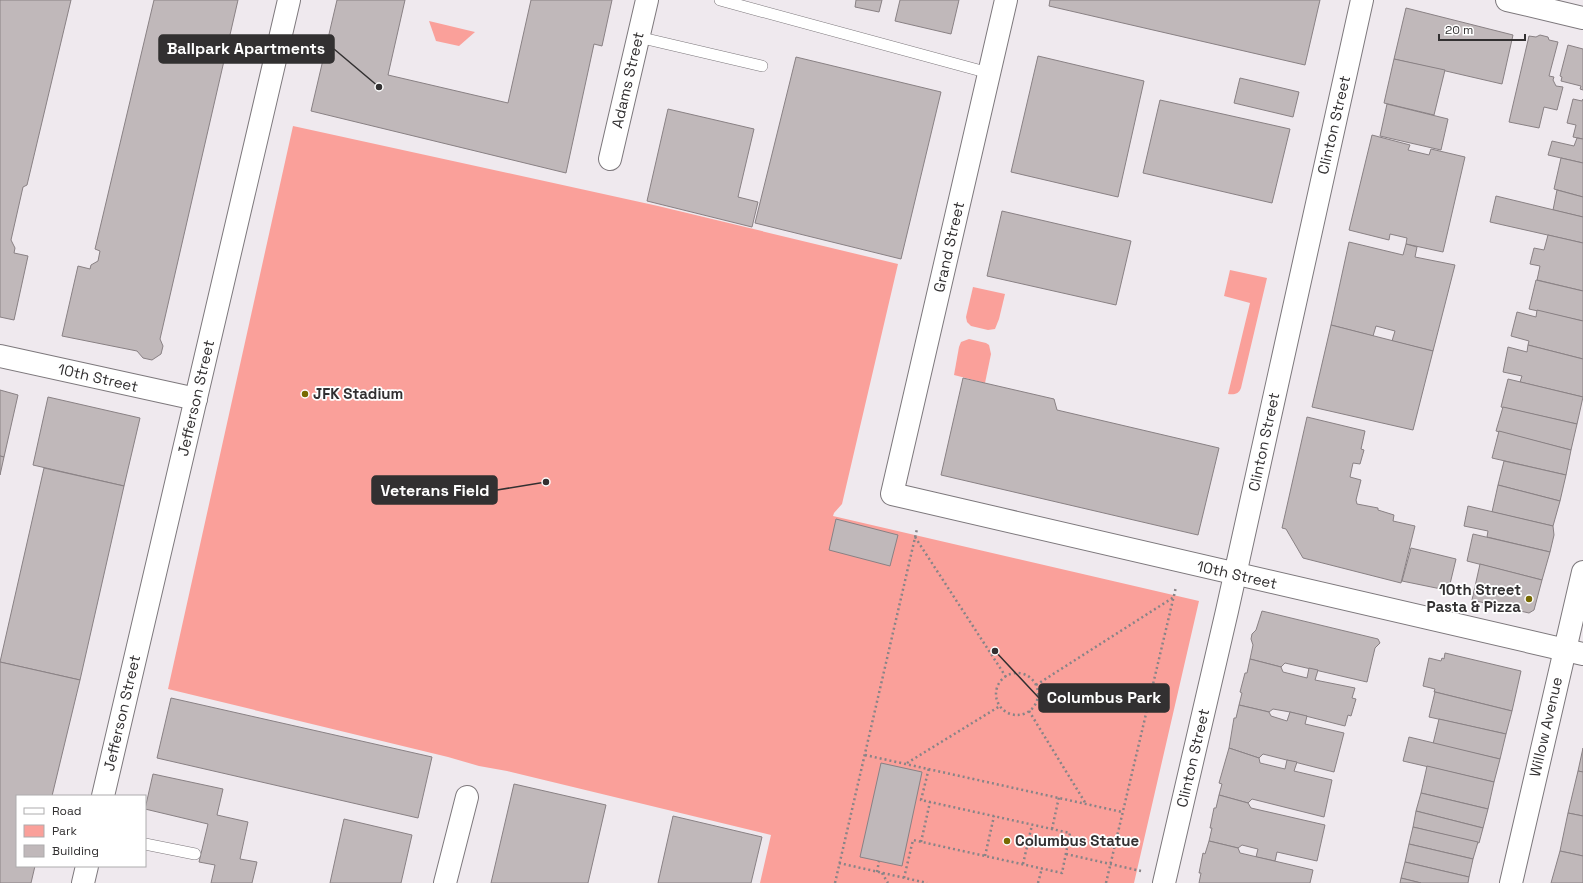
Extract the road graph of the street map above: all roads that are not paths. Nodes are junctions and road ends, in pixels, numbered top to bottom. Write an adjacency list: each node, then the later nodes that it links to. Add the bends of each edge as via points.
1 (289, 0): 13 (street, Jefferson Street)
2 (647, 0): 8 (street, Adams Street)
3 (720, 0): 10 (lane)
4 (1006, 0): 10 (street, Grand Street)
5 (1362, 0): 16 (street, Clinton Street)
6 (1507, 0): 7 (street)
7 (1583, 18)
8 (638, 38): 9 (lane); 11 (street, Adams Street)
9 (762, 66)
10 (989, 73): 14 (street, Grand Street)
11 (610, 159)
12 (0, 356): 13 (street, 10th Street)
13 (196, 399): 18 (street, Jefferson Street)
14 (892, 494): 16 (street, 10th Street)
15 (1583, 572): 17 (street, Willow Avenue)
16 (1235, 575): 17 (street, 10th Street); 23 (street, Clinton Street)
17 (1574, 652): 26 (street, Willow Avenue)
18 (103, 795)
19 (466, 796): 25 (street)
20 (146, 844): 21 (lane)
21 (195, 854)
22 (87, 867): 24 (street)
23 (1164, 880)
24 (83, 883)
25 (445, 883)
26 (1511, 883)

